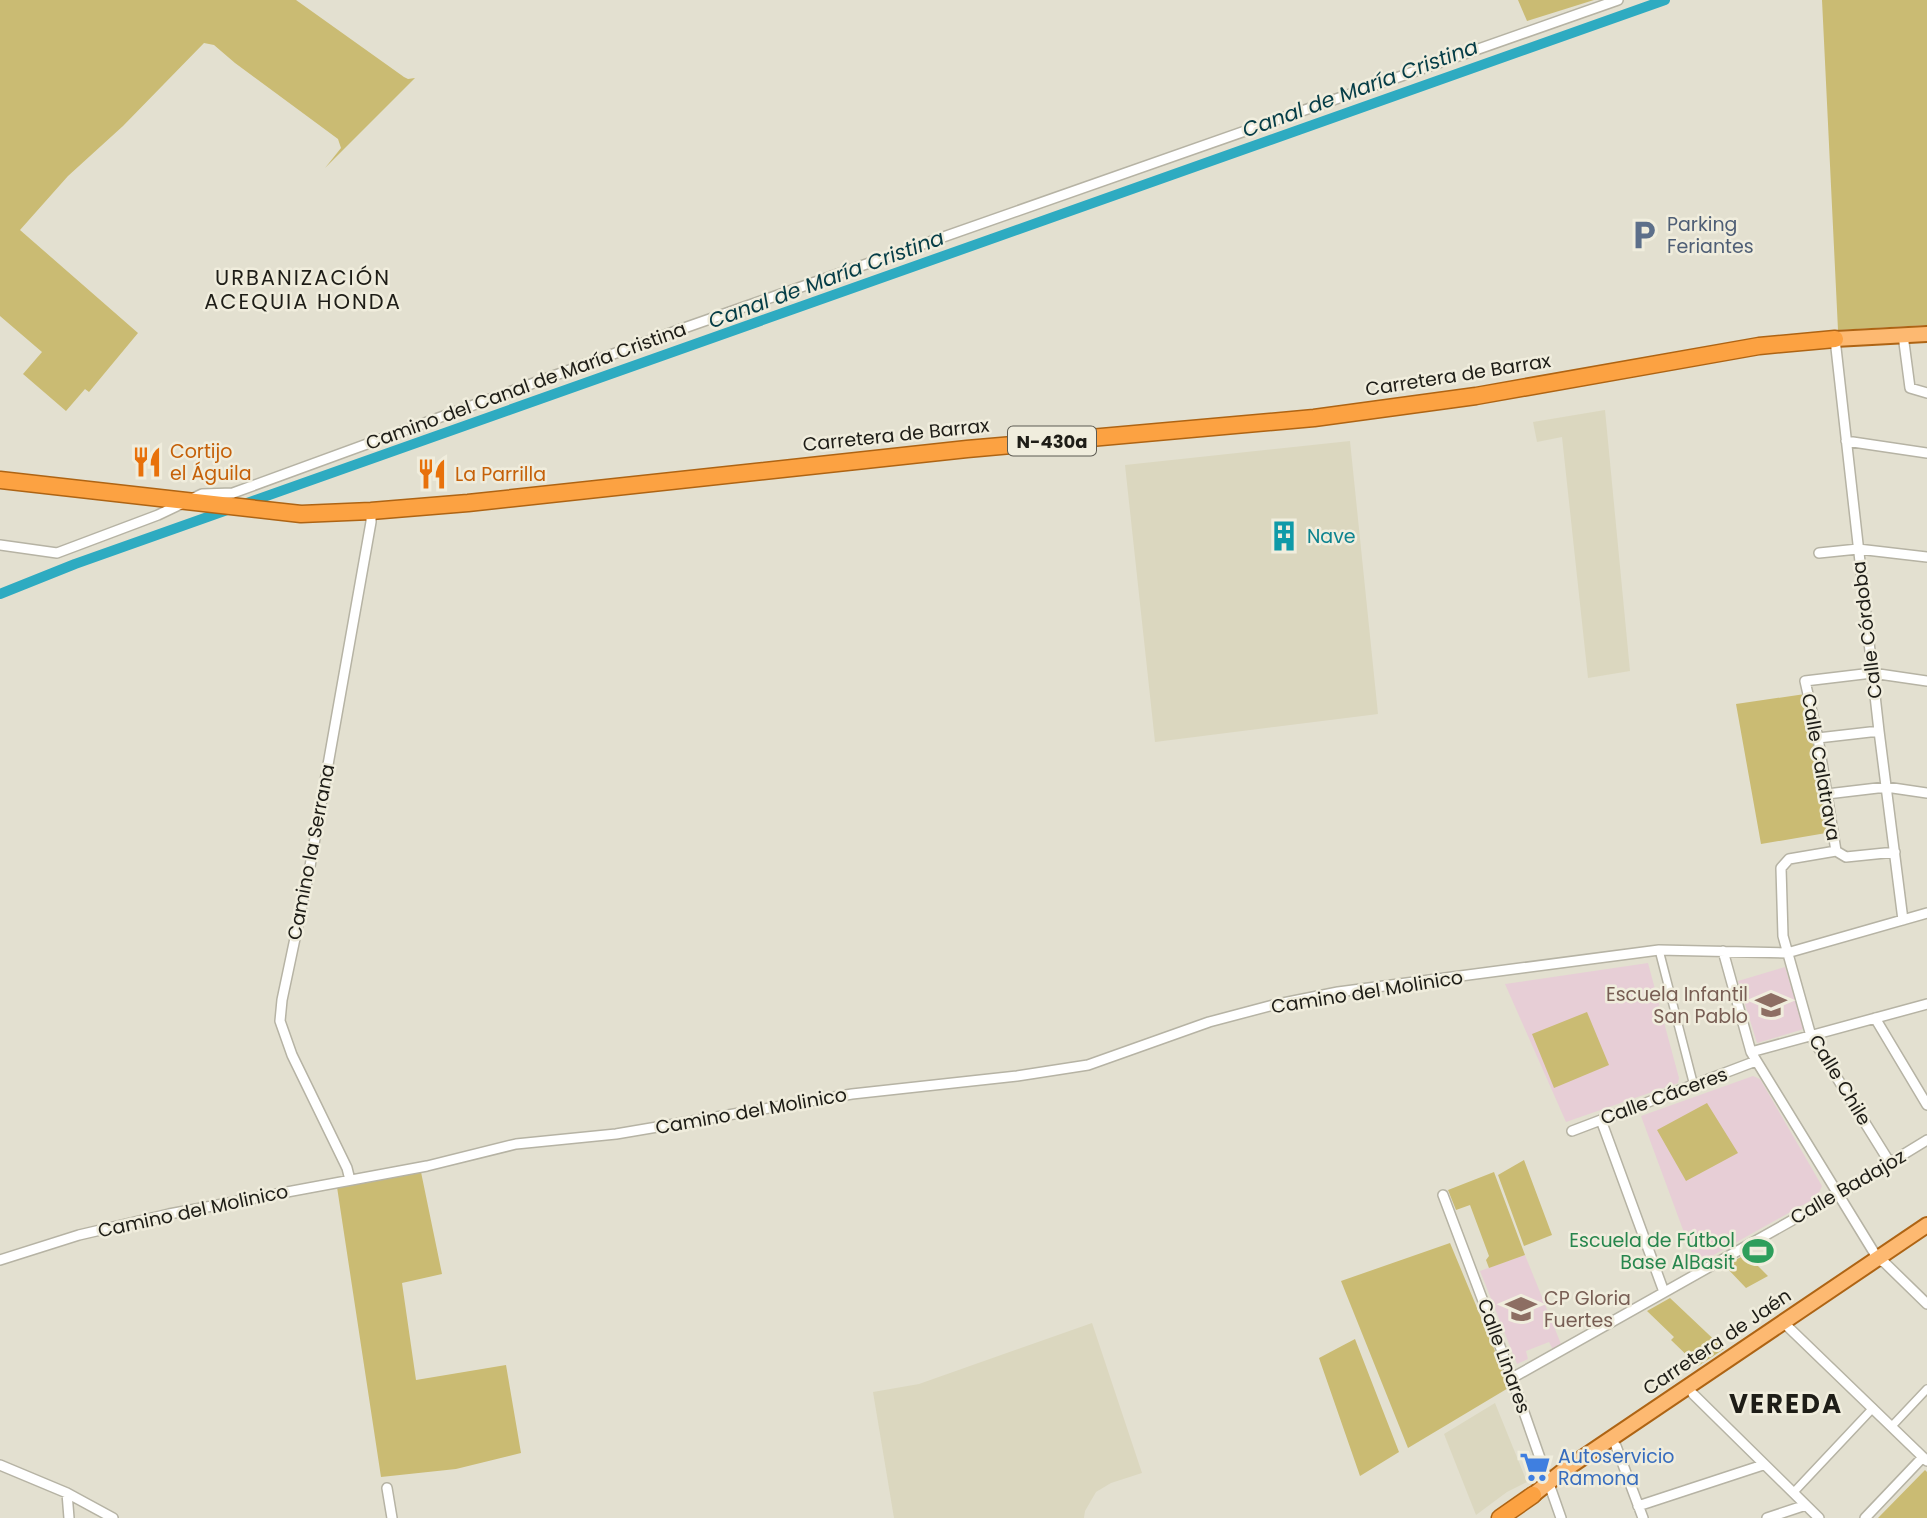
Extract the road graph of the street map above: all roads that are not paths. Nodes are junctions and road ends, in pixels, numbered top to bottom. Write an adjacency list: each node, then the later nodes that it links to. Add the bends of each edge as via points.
1 (1618, 0): 9 (street, Camino del Canal de María Cristina, via 675,331 233,492)
2 (1927, 334): 3 (main road)
3 (1903, 335): 4 (main road); 5 (street, via 1910,388)
4 (1835, 339): 6 (street, Calle Córdoba); 10 (highway, Carretera de Barrax / N-430a, via 1759,346 1476,396 1314,418)
5 (1927, 393)
6 (1846, 441): 7 (street); 12 (street, Calle Córdoba)
7 (1927, 453)
8 (0, 480): 9 (highway, Carretera de Barrax / N-430a)
9 (185, 501): 10 (highway, Carretera de Barrax / N-430a, via 301,514); 11 (street, Camino del Canal de María Cristina, via 57,554)
10 (371, 511): 40 (street, Camino la Serrana, via 280,1021)
11 (0, 545)
12 (1857, 549): 13 (street); 14 (street); 15 (street, Calle Córdoba)
13 (1818, 553)
14 (1927, 557)
15 (1872, 673): 16 (street, Calle Calatrava); 17 (street, Calle Córdoba); 18 (street, Calle Calatrava, via 1805,681)
16 (1927, 681)
17 (1879, 731): 18 (street); 19 (street, Calle Córdoba)
18 (1818, 738): 21 (street, Calle Calatrava)
19 (1886, 787): 20 (street); 21 (street); 23 (street, Calle Córdoba)
20 (1927, 793)
21 (1827, 794): 22 (street, Calle Calatrava)
22 (1836, 851): 23 (street, Calle Chile, via 1846,857); 28 (street, Calle Chile, via 1789,859 1781,868 1780,911)
23 (1895, 852): 25 (street, Calle Córdoba)
24 (1927, 913): 25 (street, Camino del Molinico)
25 (1903, 920): 28 (street, Camino del Molinico)
26 (1659, 950): 27 (street, Camino del Molinico); 34 (street); 40 (street, Camino del Molinico, via 1273,1004 1088,1065 852,1094 615,1134 516,1144)
27 (1723, 951): 28 (street, Camino del Molinico); 32 (street)
28 (1787, 953): 31 (street, Calle Chile)
29 (1926, 1007): 30 (street)
30 (1875, 1018): 31 (street); 35 (street)
31 (1811, 1036): 32 (street); 39 (street, Calle Chile)
32 (1751, 1052): 33 (street)
33 (1756, 1061): 34 (street, Calle Cáceres); 42 (street)
34 (1693, 1086): 36 (street, Calle Cáceres)
35 (1927, 1105)
36 (1601, 1120): 37 (street, Calle Cáceres); 47 (street)
37 (1572, 1131)
38 (1927, 1140): 39 (street, Calle Badajoz)
39 (1890, 1163): 42 (street, Calle Badajoz)
40 (350, 1180): 45 (street, Camino del Molinico, via 169,1214)
41 (1443, 1195): 50 (street, Calle Linares)
42 (1837, 1195): 46 (street); 47 (street, Calle Badajoz)
43 (1927, 1226): 46 (main road, Carretera de Jaén)
44 (1927, 1235): 46 (main road, Carretera de Jaén)
45 (0, 1260)
46 (1882, 1261): 48 (street); 49 (main road, Carretera de Jaén)
47 (1664, 1292): 50 (street, Calle Badajoz)
48 (1927, 1304)
49 (1787, 1326): 52 (main road, Carretera de Jaén); 53 (street); 59 (main road, Carretera de Jaén)
50 (1513, 1378): 59 (street, Calle Linares)
51 (1927, 1388): 54 (street)
52 (1693, 1394): 55 (main road, Carretera de Jaén); 58 (street)
53 (1873, 1408): 54 (street); 62 (street)
54 (1892, 1426): 56 (street)
55 (1616, 1446): 59 (main road, Carretera de Jaén); 65 (street)
56 (1925, 1459): 74 (street)
57 (0, 1465): 61 (street)
58 (1763, 1465): 62 (street); 65 (street)
59 (1550, 1485): 63 (main road, Carretera de Jaén); 70 (street, Calle Linares)
60 (387, 1488): 68 (street)
61 (68, 1493): 66 (street); 67 (street)
62 (1793, 1493): 64 (street)
63 (1533, 1495): 69 (highway, Carretera de Jaén)
64 (1806, 1505): 72 (street); 73 (street)
65 (1638, 1506): 71 (street)
66 (69, 1518)
67 (113, 1518)
68 (392, 1518)
69 (1500, 1518)
70 (1561, 1518)
71 (1643, 1518)
72 (1767, 1518)
73 (1819, 1518)
74 (1865, 1518)

